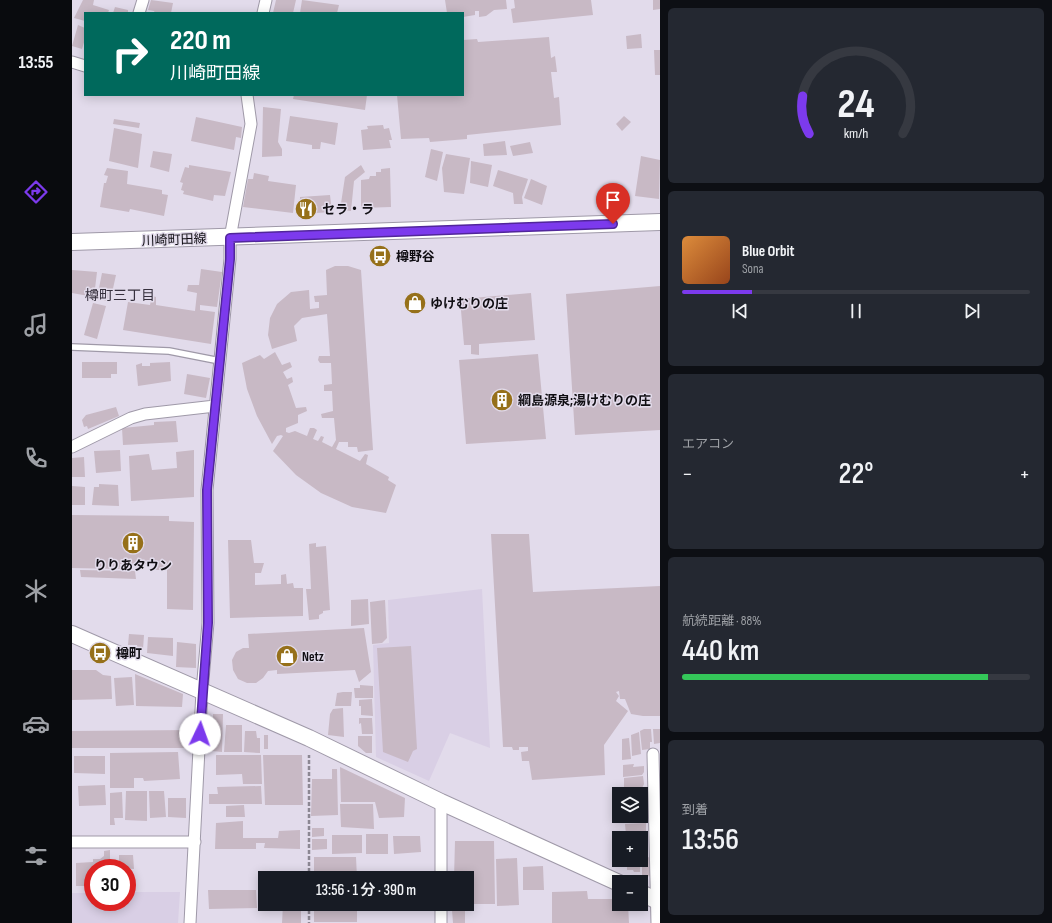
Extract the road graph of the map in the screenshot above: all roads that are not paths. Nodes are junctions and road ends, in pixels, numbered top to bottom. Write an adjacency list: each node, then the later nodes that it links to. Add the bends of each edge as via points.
1 (143, 0): 3 (street)
2 (266, 0): 4 (street)
3 (139, 12)
4 (264, 12)
5 (72, 62): 6 (street)
6 (84, 66)
7 (247, 96): 9 (street, via 251,124)
8 (660, 222): 9 (street, 川崎町田線)
9 (230, 238): 10 (street, 川崎町田線); 12 (street)
10 (72, 242)
11 (72, 347): 12 (lane, via 169,351)
12 (220, 361): 13 (street)
13 (216, 406): 14 (street, via 144,414); 16 (street, via 207,490 208,623)
14 (72, 447)
15 (72, 634): 16 (street)
16 (202, 691): 19 (street, via 309,738); 21 (street)
17 (653, 754): 18 (street)
18 (656, 773): 25 (street)
19 (441, 802): 22 (street); 23 (street)
20 (72, 842): 21 (street)
21 (195, 842): 27 (street)
22 (441, 871)
23 (612, 880)
24 (648, 896): 25 (street)
25 (658, 901): 29 (street)
26 (441, 911): 28 (street)
27 (190, 923)
28 (441, 923)
29 (657, 923)

